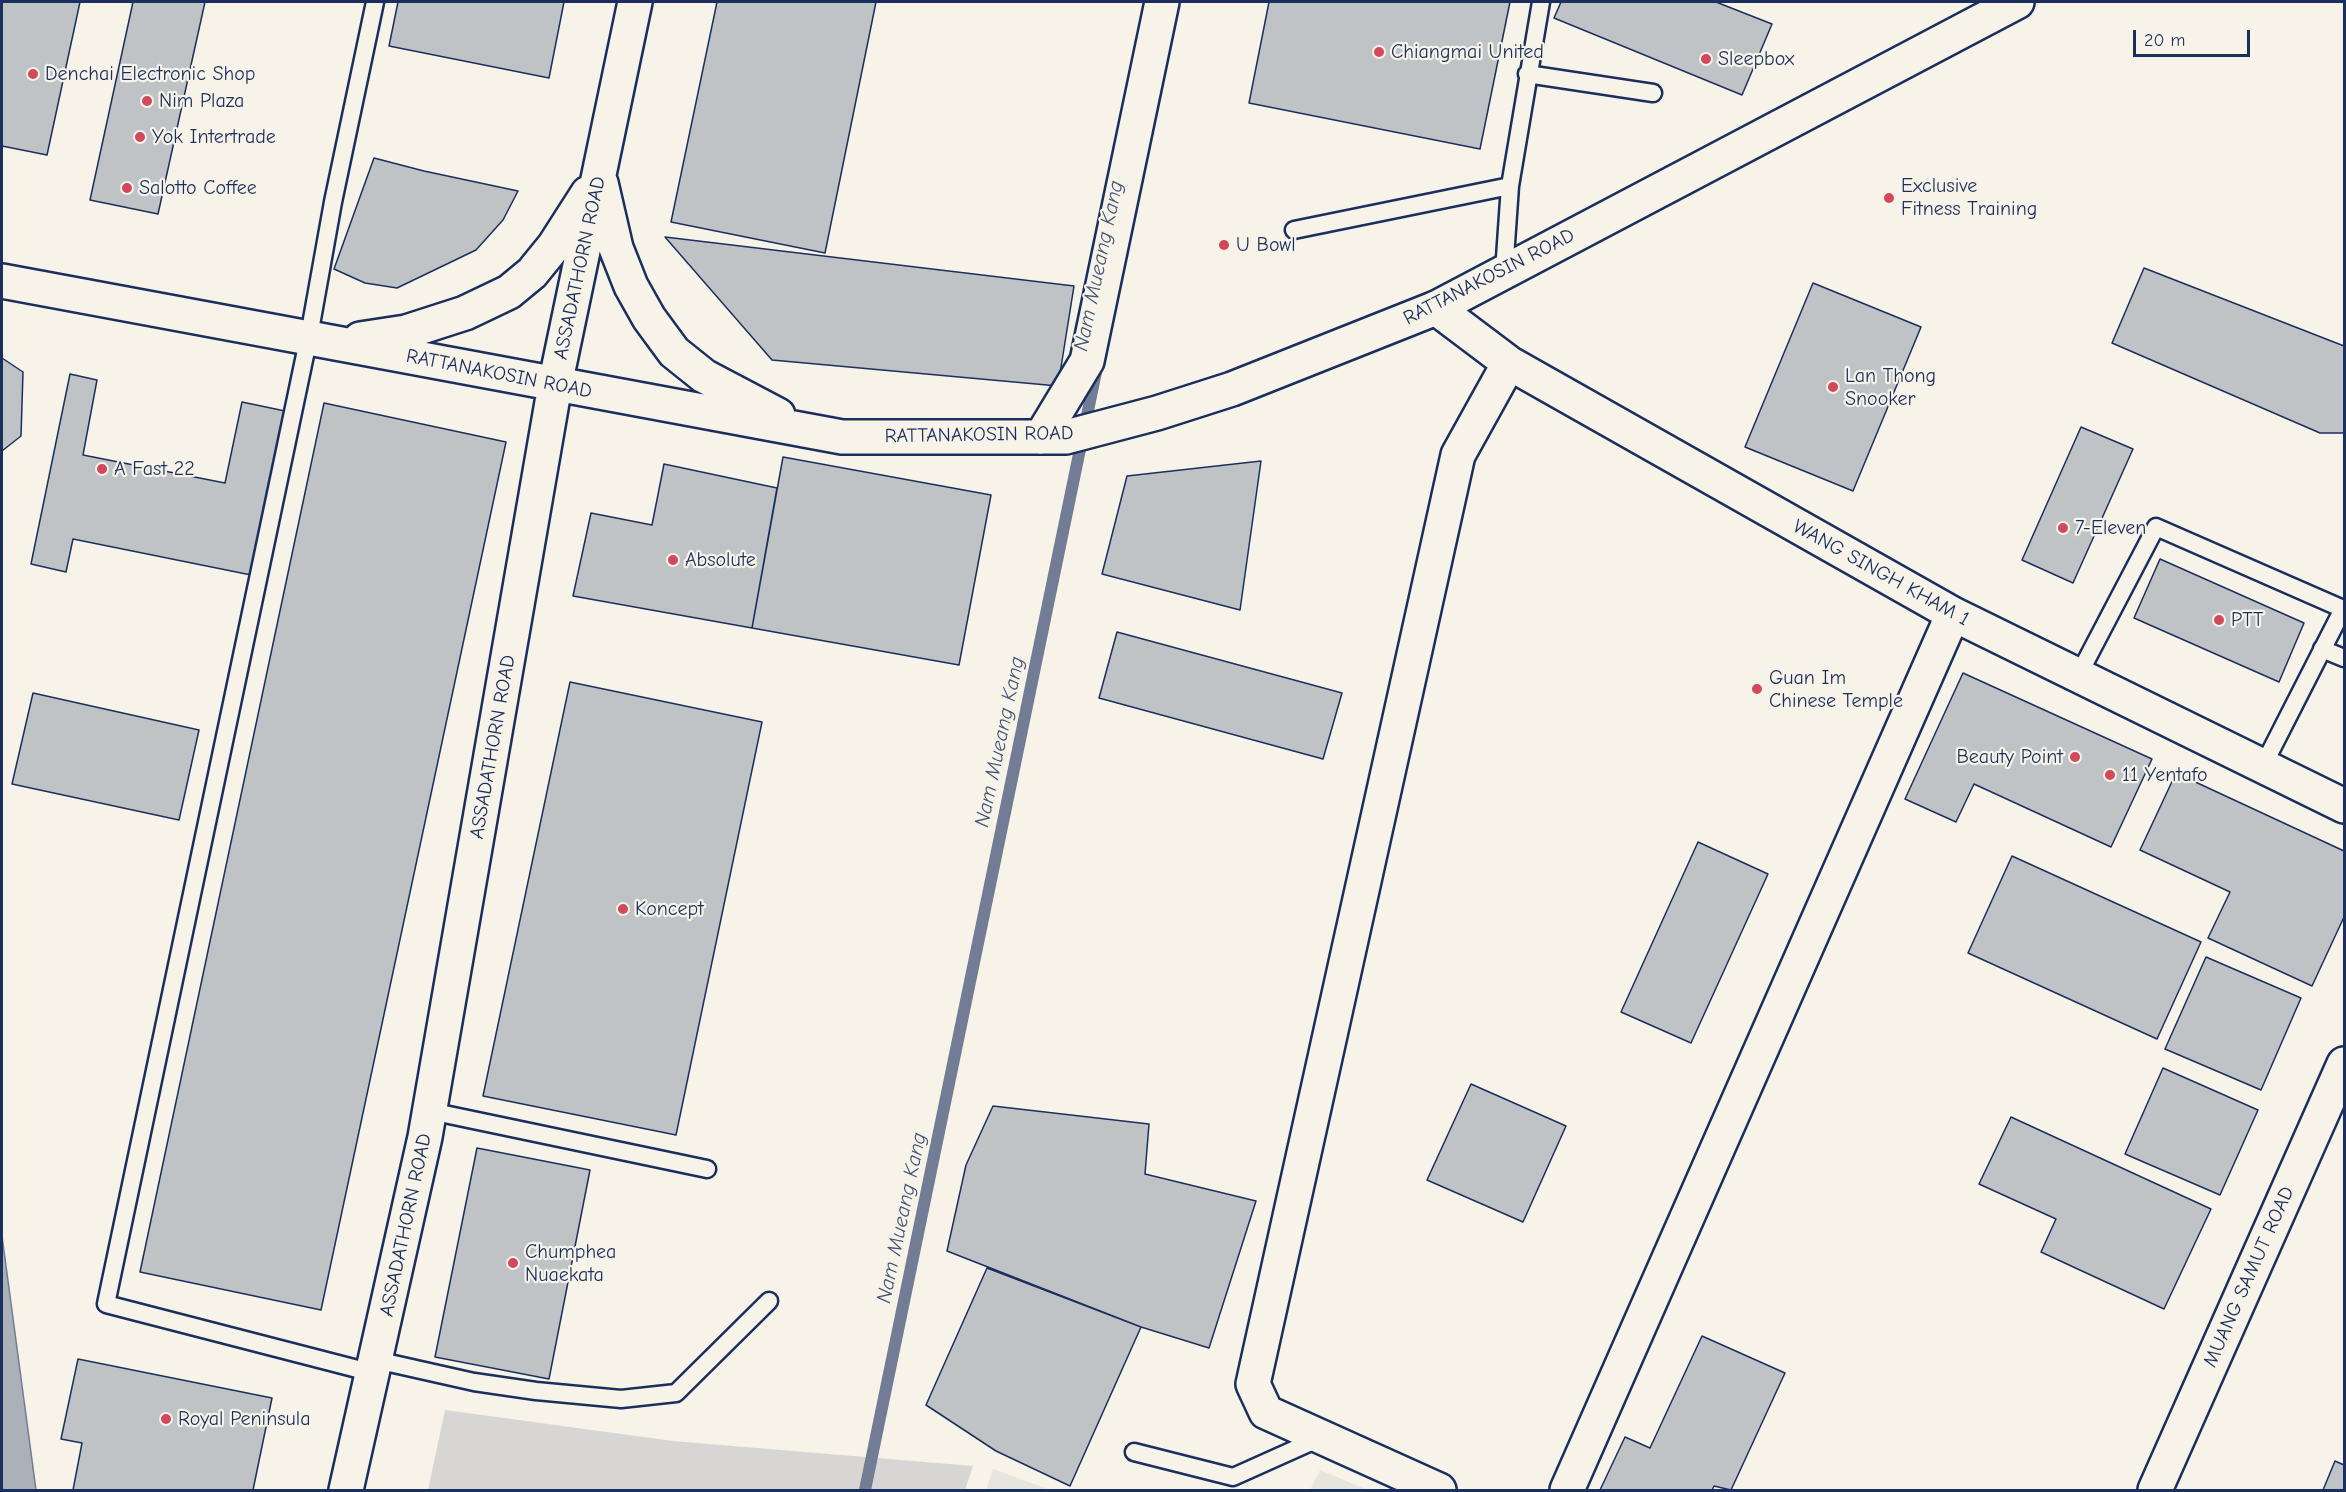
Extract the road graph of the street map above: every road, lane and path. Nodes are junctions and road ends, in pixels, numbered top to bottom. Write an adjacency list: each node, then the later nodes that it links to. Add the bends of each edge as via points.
1 (375, 2): 14 (lane, via 333,202)
2 (635, 2): 8 (street, ASSADATHORN ROAD)
3 (1162, 2): 18 (street, via 1087,362)
4 (1541, 2): 6 (lane)
5 (2017, 2): 11 (street, RATTANAKOSIN ROAD)
6 (1527, 74): 7 (lane); 9 (lane)
7 (1653, 93)
8 (599, 174): 14 (street, via 554,246 532,273 509,292 465,313 406,332); 16 (street, ASSADATHORN ROAD); 17 (street, via 616,248 631,286 674,352 704,376)
9 (1510, 186): 10 (lane); 11 (lane)
10 (1294, 230)
11 (1504, 272): 13 (street, RATTANAKOSIN ROAD)
12 (2, 281): 14 (street, RATTANAKOSIN ROAD)
13 (1436, 308): 15 (street, WANG SINGH KHAM 1); 18 (street, RATTANAKOSIN ROAD, via 1218,393 1156,413)
14 (323, 339): 16 (street, RATTANAKOSIN ROAD); 29 (lane, via 106,1304)
15 (1509, 363): 19 (street, WANG SINGH KHAM 1); 30 (street, via 1458,455 1253,1384 1266,1412)
16 (555, 385): 17 (street, RATTANAKOSIN ROAD); 26 (street, ASSADATHORN ROAD)
17 (821, 433): 18 (street, RATTANAKOSIN ROAD, via 842,437)
18 (1053, 437)
19 (1953, 614): 22 (street, WANG SINGH KHAM 1); 35 (street)
20 (2322, 649): 21 (lane); 22 (lane, via 2343,609 2156,527); 23 (lane)
21 (2344, 658)
22 (2078, 676): 23 (street, WANG SINGH KHAM 1)
23 (2263, 766): 24 (street, WANG SINGH KHAM 1)
24 (2344, 806)
25 (2344, 1064): 32 (street, MUANG SAMUT ROAD)
26 (430, 1111): 27 (lane); 29 (street, ASSADATHORN ROAD)
27 (707, 1169)
28 (769, 1301): 29 (lane, via 676,1394 621,1399 536,1392)
29 (375, 1367): 33 (street, ASSADATHORN ROAD)
30 (1321, 1437): 31 (lane, via 1233,1477); 34 (street)
31 (1134, 1452)
32 (2161, 1489)
33 (346, 1491)
34 (1438, 1491)
35 (1567, 1491)

